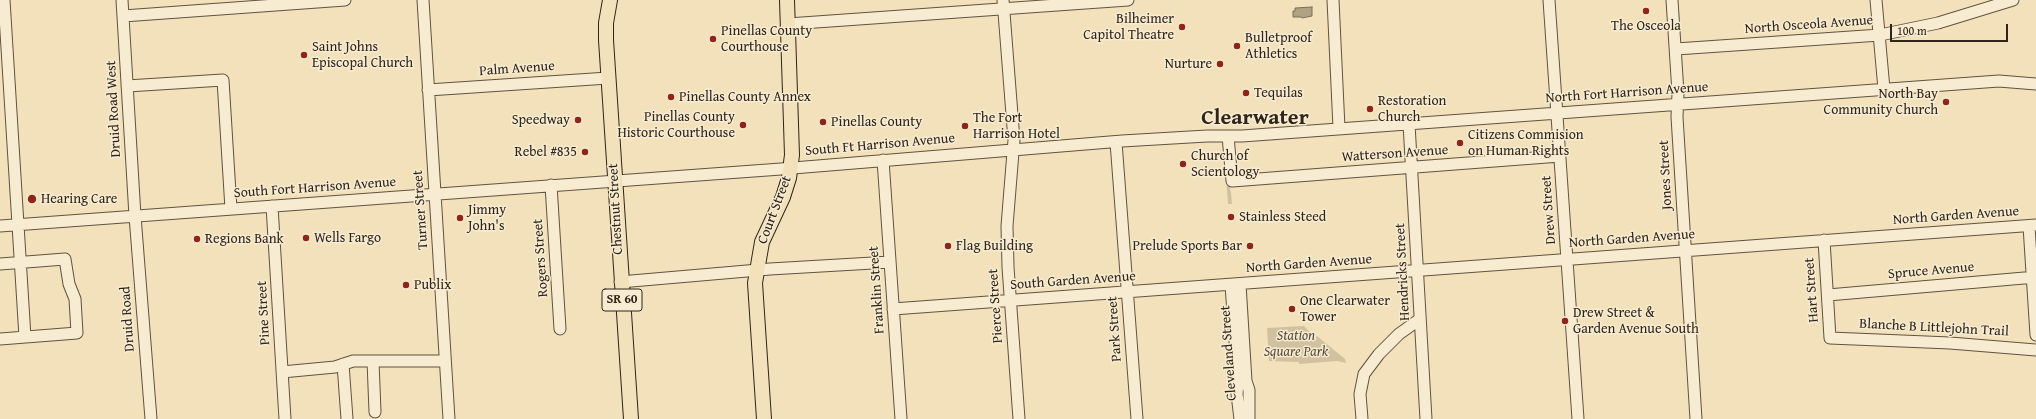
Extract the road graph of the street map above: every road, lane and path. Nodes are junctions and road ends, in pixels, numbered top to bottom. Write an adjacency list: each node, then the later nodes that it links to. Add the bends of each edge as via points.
1 (4, 0): 41 (street)
2 (122, 0): 15 (street, Druid Road West)
3 (345, 0): 13 (street)
4 (423, 0): 23 (street, Turner Street)
5 (610, 0): 19 (main road, Chestnut Street / SR 60, via 606,24)
6 (787, 0): 16 (main road, Court Street)
7 (1128, 0): 14 (street)
8 (1333, 0): 27 (street)
9 (1549, 0): 25 (street, Drew Street)
10 (1672, 0): 18 (street, Jones Street)
11 (1876, 0): 17 (street)
12 (2013, 0): 17 (street, North Osceola Avenue, via 1938,24)
13 (260, 3): 15 (street)
14 (1003, 4): 16 (street); 30 (street, Pierce Street)
15 (123, 16): 21 (street, Druid Road West)
16 (788, 24): 33 (main road, Court Street)
17 (1880, 35): 18 (street, North Osceola Avenue); 22 (street)
18 (1676, 50): 24 (street, Jones Street)
19 (608, 78): 23 (street, Palm Avenue); 35 (main road, Chestnut Street / SR 60)
20 (2036, 84): 22 (street, North Fort Harrison Avenue, via 2000,80)
21 (127, 86): 39 (street, via 223,80); 40 (street, Druid Road West)
22 (1884, 89): 24 (street, North Fort Harrison Avenue)
23 (428, 90): 37 (street, Turner Street)
24 (1678, 104): 25 (street, North Fort Harrison Avenue); 45 (street, Jones Street)
25 (1557, 113): 26 (street, North Fort Harrison Avenue); 31 (street, Drew Street)
26 (1409, 124): 27 (street, North Fort Harrison Avenue); 34 (street, Hendricks Street)
27 (1339, 128): 28 (street, North Fort Harrison Avenue)
28 (1224, 136): 29 (street, South Ft Harrison Avenue); 34 (street, Watterson Avenue, via 1232,181)
29 (1116, 142): 30 (street, South Ft Harrison Avenue); 55 (street, Park Street)
30 (1015, 150): 32 (street, South Ft Harrison Avenue); 57 (street, Pierce Street, via 1008,226)
31 (1560, 156): 34 (street, Watterson Avenue); 46 (street, Drew Street)
32 (883, 160): 33 (street, South Ft Harrison Avenue); 48 (street, Franklin Street)
33 (791, 168): 35 (street, South Ft Harrison Avenue); 51 (main road, Court Street, via 783,197 762,242)
34 (1412, 168): 50 (street, Hendricks Street)
35 (614, 181): 36 (street, South Fort Harrison Avenue); 53 (main road, Chestnut Street / SR 60)
36 (551, 185): 37 (street, South Fort Harrison Avenue); 60 (street, Rogers Street)
37 (435, 194): 38 (street, South Fort Harrison Avenue); 67 (street, Turner Street)
38 (272, 206): 39 (street, South Fort Harrison Avenue); 69 (street, Pine Street)
39 (231, 209): 40 (street, South Fort Harrison Avenue)
40 (135, 216): 41 (street, South Fort Harrison Avenue); 71 (street, Druid Road)
41 (19, 224): 43 (street); 47 (street)
42 (2032, 225): 44 (street, North Garden Avenue); 52 (street)
43 (0, 226)
44 (1824, 240): 45 (street, North Garden Avenue); 56 (street, Hart Street)
45 (1685, 250): 46 (street, North Garden Avenue); 85 (street, Jones Street)
46 (1567, 259): 50 (street, North Garden Avenue); 84 (street, Drew Street)
47 (21, 262): 49 (street); 62 (street); 62 (street, via 65,259 76,313 77,333)
48 (890, 262): 51 (street); 58 (street, Franklin Street)
49 (0, 264)
50 (1418, 270): 54 (street, North Garden Avenue); 59 (street, Hendricks Street)
51 (756, 271): 53 (street); 76 (main road, Court Street, via 755,296)
52 (2034, 277): 56 (street, Spruce Avenue); 61 (street)
53 (620, 282): 75 (main road, Chestnut Street / SR 60)
54 (1235, 285): 55 (street, South Garden Avenue); 80 (street, Cleveland Street, via 1237,394); 81 (street, Cleveland Street, via 1249,390)
55 (1128, 292): 57 (street, South Garden Avenue); 79 (street, Park Street)
56 (1828, 295): 63 (street, Hart Street)
57 (1010, 301): 58 (street, South Garden Avenue); 78 (street, Pierce Street)
58 (893, 309): 77 (street, Franklin Street)
59 (1420, 319): 82 (street, via 1399,334 1364,374 1360,394); 83 (street, Hendricks Street)
60 (560, 329)
61 (2036, 335)
62 (25, 337): 64 (street)
63 (1830, 338): 65 (street, Blanche B Littlejohn Trail)
64 (0, 339)
65 (2036, 350)
66 (373, 361): 67 (street); 68 (street); 70 (street)
67 (445, 361): 74 (street, Turner Street)
68 (343, 364): 69 (street); 73 (street)
69 (282, 372): 72 (street, Pine Street)
70 (375, 412)
71 (151, 419)
72 (285, 419)
73 (347, 419)
74 (449, 419)
75 (630, 419)
76 (764, 419)
77 (901, 419)
78 (1019, 419)
79 (1137, 419)
80 (1240, 419)
81 (1249, 419)
82 (1362, 419)
83 (1426, 419)
84 (1578, 419)
85 (1696, 419)

